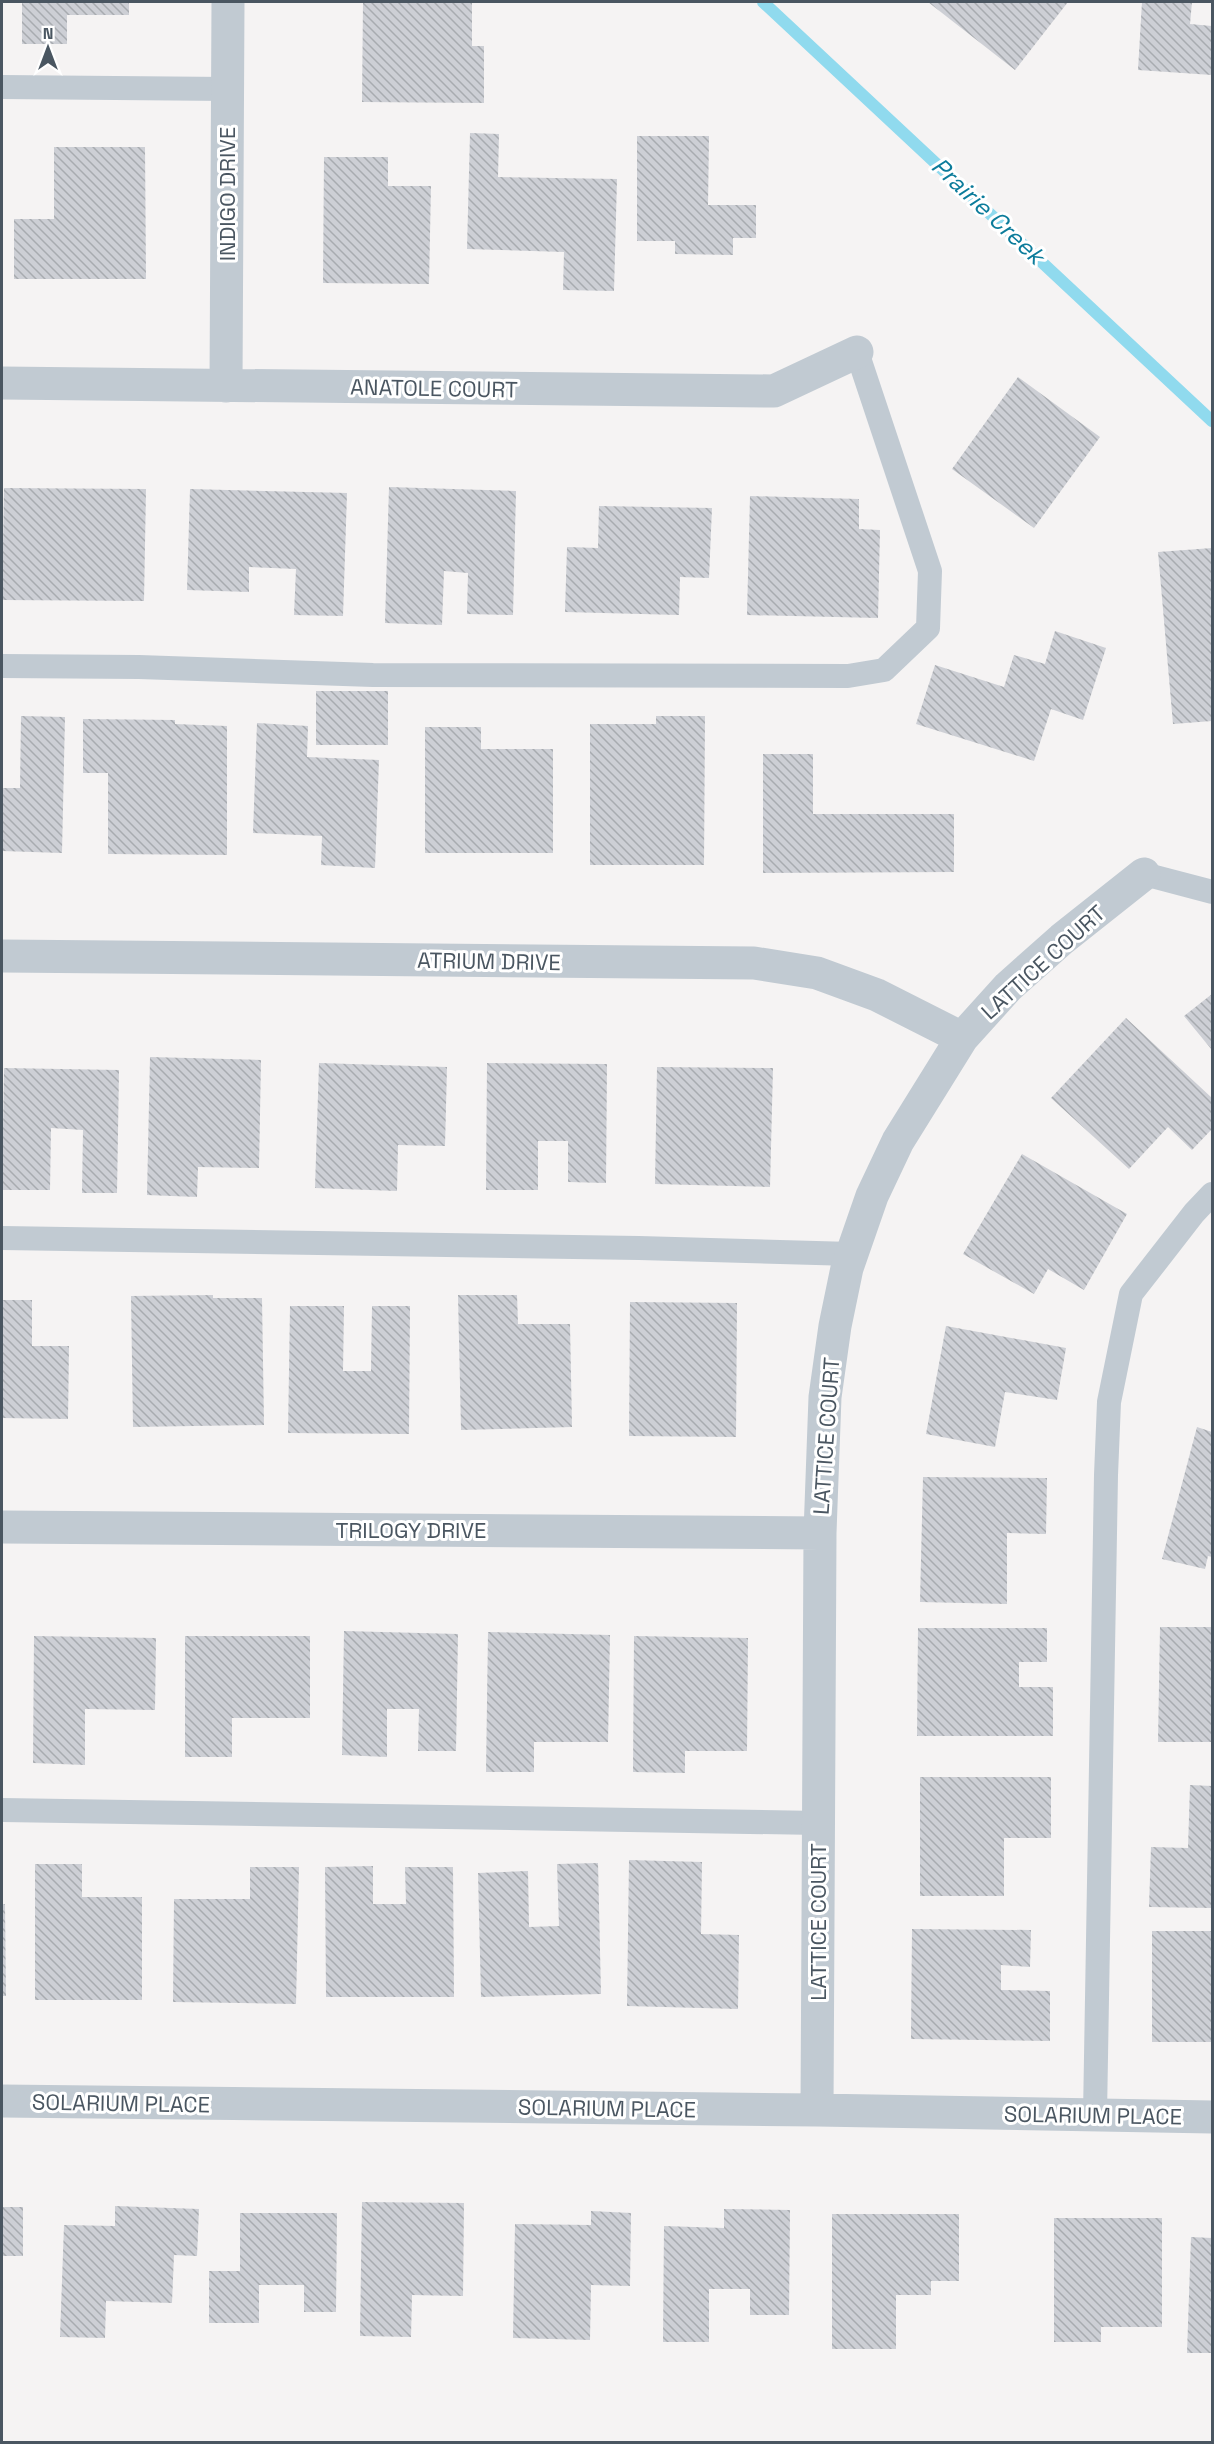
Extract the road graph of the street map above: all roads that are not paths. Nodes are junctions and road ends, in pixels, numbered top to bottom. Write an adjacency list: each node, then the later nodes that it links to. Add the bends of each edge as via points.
1 (228, 2): 3 (street, INDIGO DRIVE)
2 (2, 87): 3 (lane)
3 (228, 88): 6 (street, INDIGO DRIVE)
4 (857, 352): 6 (street, ANATOLE COURT, via 774,391); 7 (lane, via 930,571 928,628 884,670 848,676 397,675)
5 (2, 383): 6 (street, ANATOLE COURT)
6 (226, 386)
7 (2, 666)
8 (1144, 874): 9 (lane); 11 (street, LATTICE COURT, via 1008,987)
9 (1212, 892)
10 (2, 956): 11 (street, ATRIUM DRIVE, via 754,963 817,973 877,995)
11 (962, 1038): 14 (street, LATTICE COURT, via 898,1141 872,1196)
12 (1212, 1194): 21 (lane, via 1131,1294 1109,1402)
13 (2, 1238): 14 (lane)
14 (852, 1254): 16 (street, LATTICE COURT, via 835,1326 825,1397)
15 (2, 1527): 16 (street, TRILOGY DRIVE)
16 (820, 1533): 18 (street, LATTICE COURT)
17 (2, 1810): 18 (lane)
18 (819, 1823): 20 (street, LATTICE COURT)
19 (2, 2101): 20 (street, SOLARIUM PLACE)
20 (817, 2110): 21 (street, SOLARIUM PLACE)
21 (1095, 2115): 22 (street, SOLARIUM PLACE)
22 (1212, 2117)

